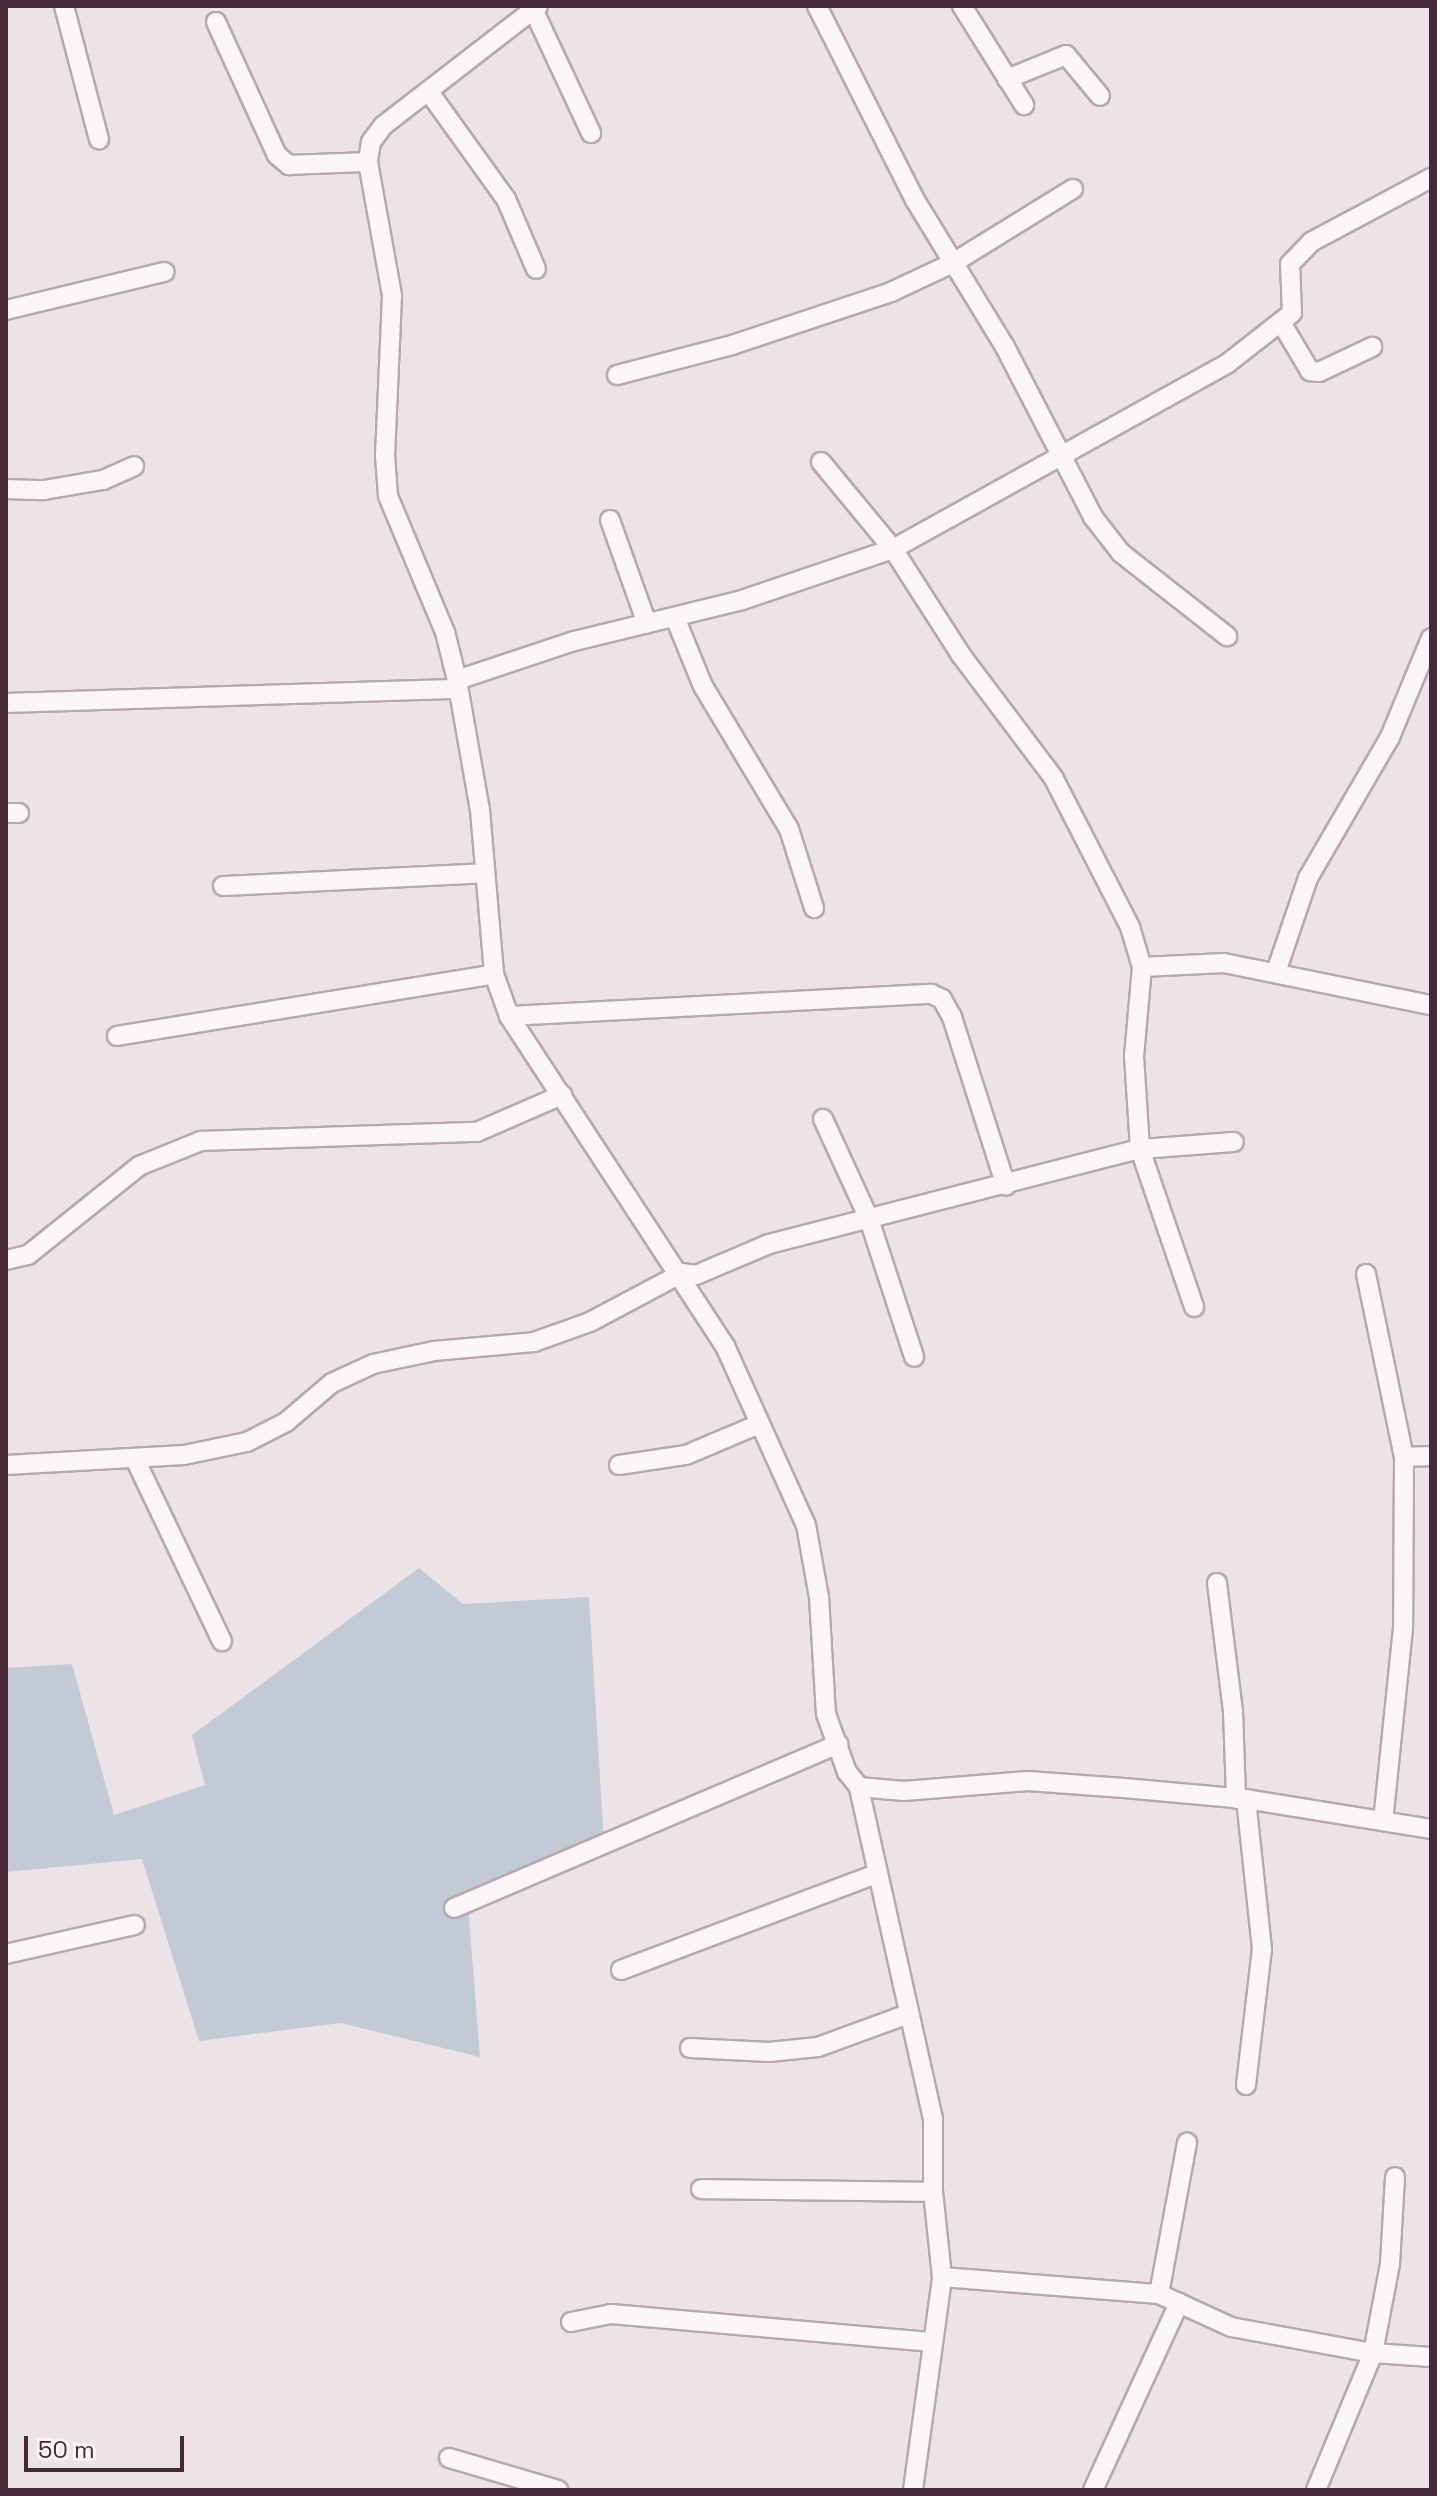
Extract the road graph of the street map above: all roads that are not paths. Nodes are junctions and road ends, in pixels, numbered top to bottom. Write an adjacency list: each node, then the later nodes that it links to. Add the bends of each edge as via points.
1 (64, 6): 11 (street)
2 (817, 6): 15 (street, via 915,200)
3 (962, 6): 6 (street)
4 (536, 8): 7 (street); 10 (street)
5 (216, 22): 12 (street, via 277,155 289,165)
6 (1007, 79): 8 (street, via 1066,55); 9 (street)
7 (429, 92): 12 (street, via 383,126 371,142); 16 (street, via 506,199)
8 (1100, 96)
9 (1024, 105)
10 (591, 133)
11 (99, 139)
12 (368, 162): 32 (street, via 392,296 388,496 445,632)
13 (1431, 178): 19 (street, via 1311,242 1290,264 1287,276 1294,299 1292,313)
14 (1073, 189): 15 (street)
15 (953, 263): 21 (street, via 822,317); 22 (street, via 1004,345)
16 (536, 269)
17 (164, 272): 18 (street)
18 (6, 310)
19 (1282, 324): 20 (street, via 1310,371 1319,372); 22 (street, via 1228,363)
20 (1372, 347)
21 (617, 375)
22 (1060, 457): 27 (street); 30 (street, via 1093,517 1121,553)
23 (821, 462): 27 (street)
24 (134, 466): 25 (street, via 103,480 44,490)
25 (6, 489)
26 (610, 520): 29 (street)
27 (893, 549): 28 (street); 37 (street, via 961,655 1053,777 1117,899)
28 (676, 620): 29 (street); 36 (street, via 703,686 789,829)
29 (647, 624): 32 (street, via 574,641)
30 (1227, 636)
31 (1431, 638): 38 (street, via 1390,737 1308,878)
32 (458, 684): 33 (street); 34 (street)
33 (6, 703)
34 (485, 873): 35 (street); 39 (street)
35 (223, 886)
36 (814, 908)
37 (1142, 967): 38 (street, via 1224,963); 46 (street, via 1134,1056)
38 (1276, 972): 40 (street)
39 (494, 974): 41 (street); 42 (street)
40 (1431, 1005)
41 (509, 1016): 43 (street); 47 (street, via 931,994 942,999 952,1017)
42 (117, 1036)
43 (562, 1095): 49 (street, via 477,1132 201,1141 139,1166 28,1255); 50 (street)
44 (823, 1119): 48 (street)
45 (1234, 1142): 46 (street)
46 (1140, 1149): 47 (street); 52 (street)
47 (1006, 1186): 48 (street)
48 (869, 1219): 50 (street, via 769,1244 696,1275); 53 (street)
49 (6, 1260)
50 (682, 1273): 54 (street, via 725,1346); 57 (street, via 590,1322 534,1342 434,1351 373,1364 332,1383 286,1422 247,1442)
51 (1366, 1274): 56 (street)
52 (1194, 1307)
53 (914, 1357)
54 (757, 1425): 59 (street, via 686,1455); 62 (street, via 806,1525 819,1597 826,1714)
55 (1431, 1456): 56 (street)
56 (1404, 1457): 65 (street, via 1403,1628)
57 (135, 1459): 58 (street); 61 (street)
58 (6, 1465)
59 (619, 1465)
60 (1217, 1583): 64 (street)
61 (222, 1641)
62 (838, 1744): 63 (street, via 847,1772); 68 (street)
63 (859, 1787): 64 (street, via 917,1791 1028,1781); 67 (street)
64 (1241, 1799): 65 (street); 74 (street, via 1262,1949)
65 (1383, 1821): 66 (street)
66 (1431, 1829)
67 (877, 1874): 71 (street); 72 (street)
68 (454, 1908)
69 (135, 1925): 70 (street)
70 (6, 1954)
71 (621, 1970)
72 (908, 2014): 73 (street, via 818,2047 769,2052); 78 (street, via 933,2119)
73 (690, 2048)
74 (1246, 2085)
75 (1187, 2143): 80 (street)
76 (1395, 2177): 84 (street, via 1390,2264)
77 (701, 2189): 78 (street)
78 (933, 2192): 79 (street)
79 (942, 2277): 80 (street); 83 (street)
80 (1159, 2294): 81 (street)
81 (1179, 2303): 84 (street, via 1231,2327); 89 (street)
82 (571, 2322): 83 (street, via 611,2314)
83 (933, 2342): 88 (street)
84 (1373, 2353): 85 (street); 90 (street)
85 (1431, 2357)
86 (449, 2458): 87 (street)
87 (558, 2490)
88 (913, 2490)
89 (1093, 2490)
90 (1316, 2490)

